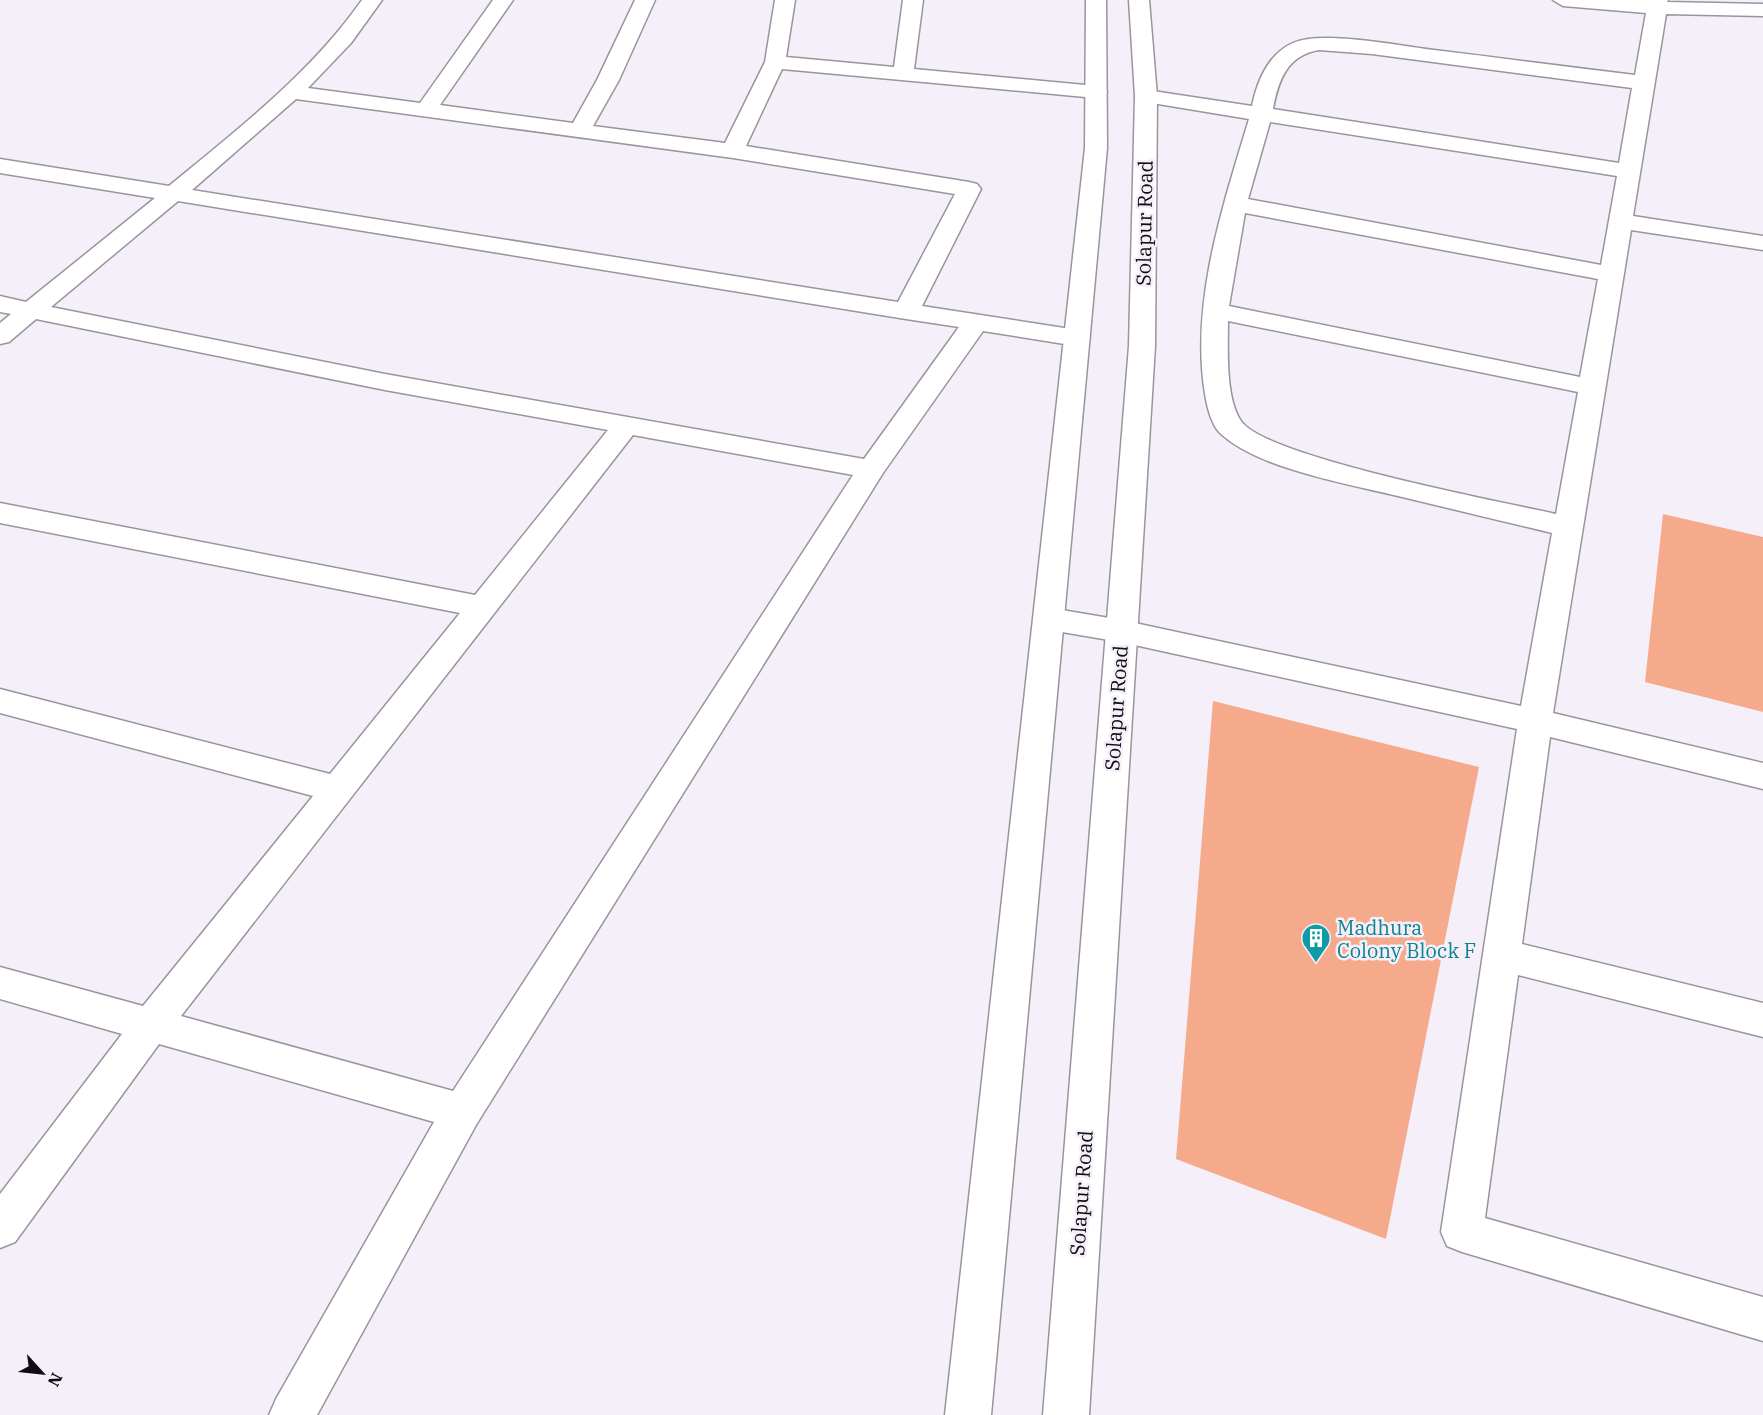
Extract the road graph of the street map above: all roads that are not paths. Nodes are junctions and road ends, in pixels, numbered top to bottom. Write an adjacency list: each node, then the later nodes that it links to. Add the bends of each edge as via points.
1 (372, 0): 14 (street, via 357,24)
2 (503, 0): 17 (street)
3 (645, 0): 19 (street)
4 (784, 0): 11 (street)
5 (914, 0): 12 (street)
6 (1096, 0): 15 (street)
7 (1139, 0): 16 (street, Solapur Road)
8 (1563, 0): 9 (street)
9 (1657, 4): 10 (street); 13 (street)
10 (1763, 10)
11 (775, 62): 12 (street); 20 (street)
12 (903, 74): 15 (street)
13 (1644, 83): 18 (street, via 1319,44 1300,47 1284,58 1267,84); 22 (street)
14 (291, 92): 17 (street); 23 (street)
15 (1096, 92): 34 (street, via 1096,148)
16 (1146, 96): 18 (street); 42 (street, Solapur Road, via 1142,346)
17 (426, 110): 19 (street)
18 (1262, 113): 22 (street); 24 (street)
19 (579, 131): 20 (street)
20 (734, 151): 30 (street, via 969,189)
21 (0, 166): 23 (street)
22 (1629, 171): 25 (street)
23 (175, 194): 29 (street); 30 (street)
24 (1235, 204): 27 (street); 31 (street)
25 (1621, 221): 26 (street); 27 (street)
26 (1763, 243)
27 (1611, 274): 35 (street)
28 (0, 304): 29 (street)
29 (32, 310): 33 (street); 36 (street, via 385,382)
30 (906, 311): 32 (street)
31 (1215, 311): 35 (street); 39 (street, via 1215,372 1221,405 1229,426 1249,440 1279,455 1335,472)
32 (976, 322): 34 (street); 37 (street)
33 (0, 336)
34 (1077, 338): 41 (street)
35 (1592, 387): 39 (street)
36 (626, 426): 37 (street); 40 (street)
37 (871, 469): 51 (street)
38 (0, 513): 40 (street)
39 (1568, 527): 44 (street)
40 (482, 607): 46 (street)
41 (1050, 619): 42 (street); 55 (street)
42 (1121, 631): 44 (street); 56 (street, Solapur Road)
43 (0, 701): 46 (street)
44 (1535, 721): 45 (street); 47 (street)
45 (1763, 776)
46 (338, 789): 50 (street)
47 (1502, 955): 49 (street); 53 (street, via 1462,1232)
48 (0, 983): 50 (street)
49 (1763, 1020)
50 (151, 1025): 51 (street); 52 (street)
51 (462, 1112): 54 (street)
52 (0, 1228)
53 (1763, 1319)
54 (292, 1415)
55 (968, 1415)
56 (1066, 1415)

